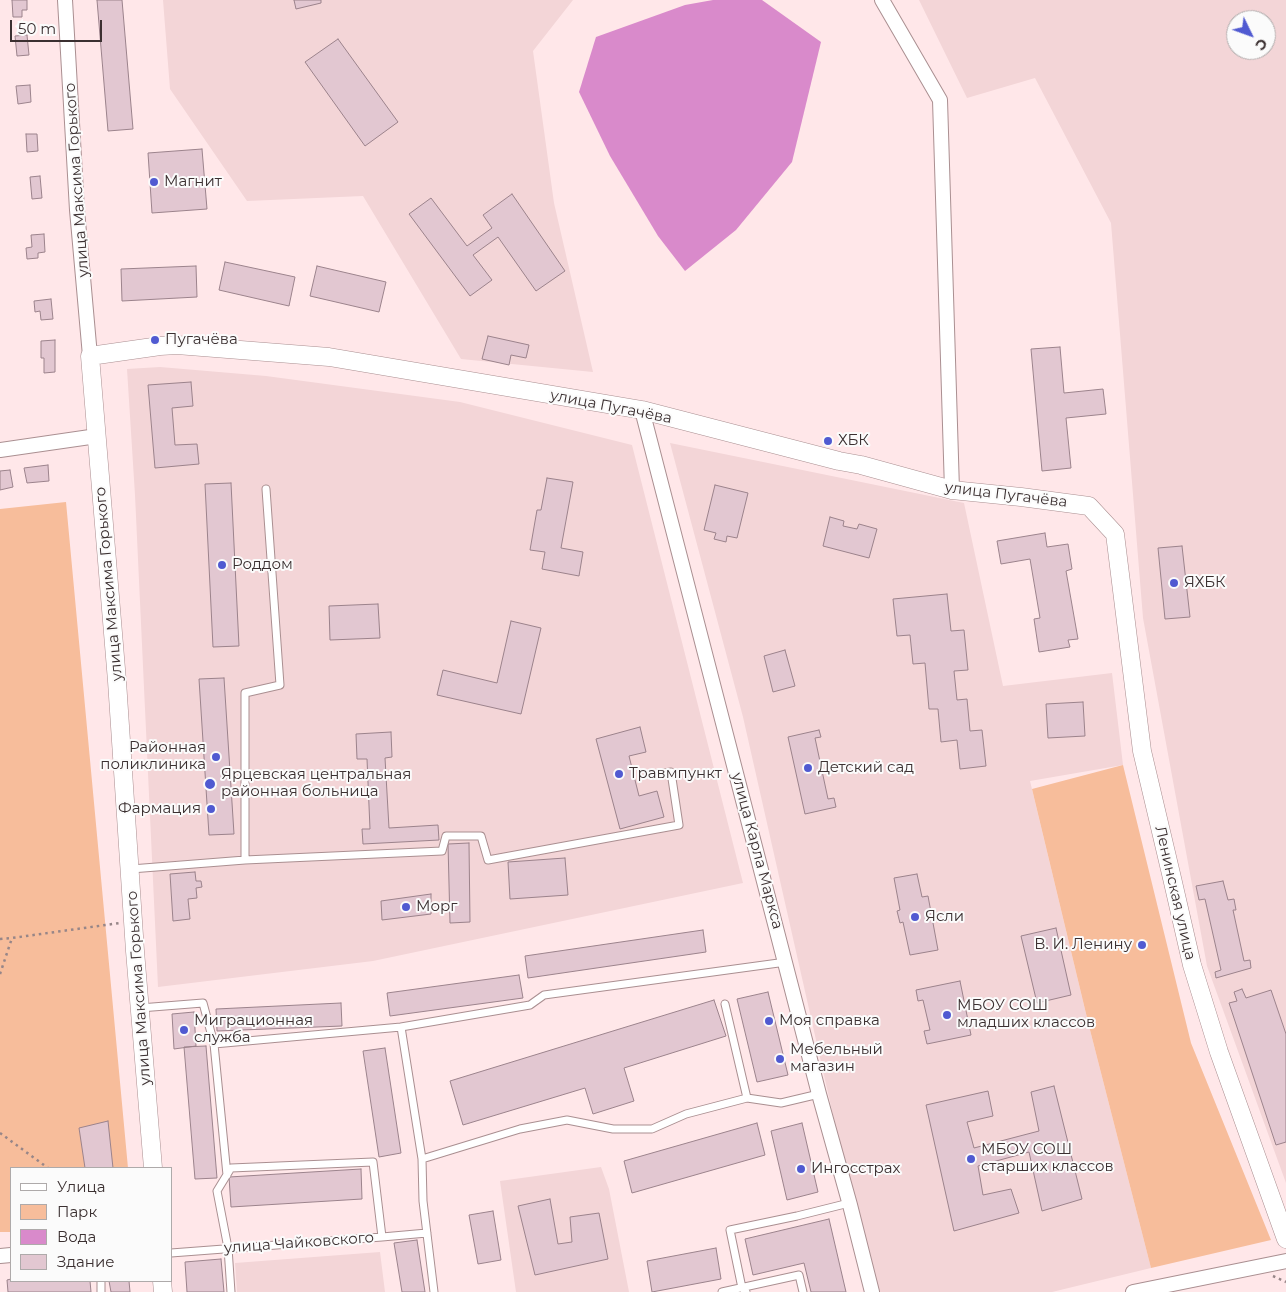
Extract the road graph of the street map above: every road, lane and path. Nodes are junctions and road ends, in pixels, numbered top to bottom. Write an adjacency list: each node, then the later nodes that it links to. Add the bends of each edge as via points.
1 (65, 0): 3 (street, улица Максима Горького, via 77,210)
2 (882, 0): 8 (street, via 940,100)
3 (90, 356): 4 (street, улица Пугачёва, via 177,345 328,357); 5 (street, улица Максима Горького)
4 (642, 410): 8 (street, улица Пугачёва); 16 (street, улица Карла Маркса)
5 (97, 436): 6 (street); 12 (street, улица Максима Горького)
6 (0, 450)
7 (266, 489): 11 (lane, via 280,685 245,694)
8 (952, 490): 9 (street, улица Пугачёва, via 1088,506)
9 (1115, 534): 32 (street, Ленинская улица, via 1142,750 1192,966)
10 (651, 775): 11 (lane, via 671,772 679,825 488,860 480,836 446,836 442,851)
11 (245, 860): 12 (lane)
12 (130, 869): 13 (street, улица Максима Горького)
13 (134, 921): 14 (path); 19 (street, улица Максима Горького)
14 (12, 938): 15 (path); 17 (path)
15 (0, 939)
16 (786, 962): 20 (lane, via 544,995 530,1005); 22 (street, улица Карла Маркса)
17 (0, 974)
18 (725, 1004): 23 (lane)
19 (140, 1008): 21 (lane, via 203,1003); 27 (street, улица Максима Горького)
20 (401, 1027): 21 (lane); 25 (lane)
21 (214, 1044): 28 (lane)
22 (819, 1094): 23 (lane, via 781,1103); 29 (street, улица Карла Маркса)
23 (747, 1098): 25 (lane, via 686,1114 652,1129 613,1129 567,1120 520,1129)
24 (0, 1133): 26 (path)
25 (422, 1159): 30 (lane)
26 (47, 1167)
27 (153, 1167)
28 (227, 1175): 31 (lane, via 231,1168 373,1162); 33 (lane, via 217,1191)
29 (850, 1203): 36 (lane, via 730,1230); 41 (street, улица Карла Маркса)
30 (427, 1233): 31 (lane, улица Чайковского); 38 (lane)
31 (382, 1237): 33 (lane, улица Чайковского)
32 (1286, 1239)
33 (228, 1248): 34 (lane, улица Чайковского); 37 (lane)
34 (172, 1252)
35 (1286, 1261): 42 (street)
36 (744, 1290): 39 (lane); 40 (lane, via 799,1275)
37 (231, 1292)
38 (434, 1292)
39 (722, 1292)
40 (803, 1292)
41 (872, 1292)
42 (1133, 1292)

